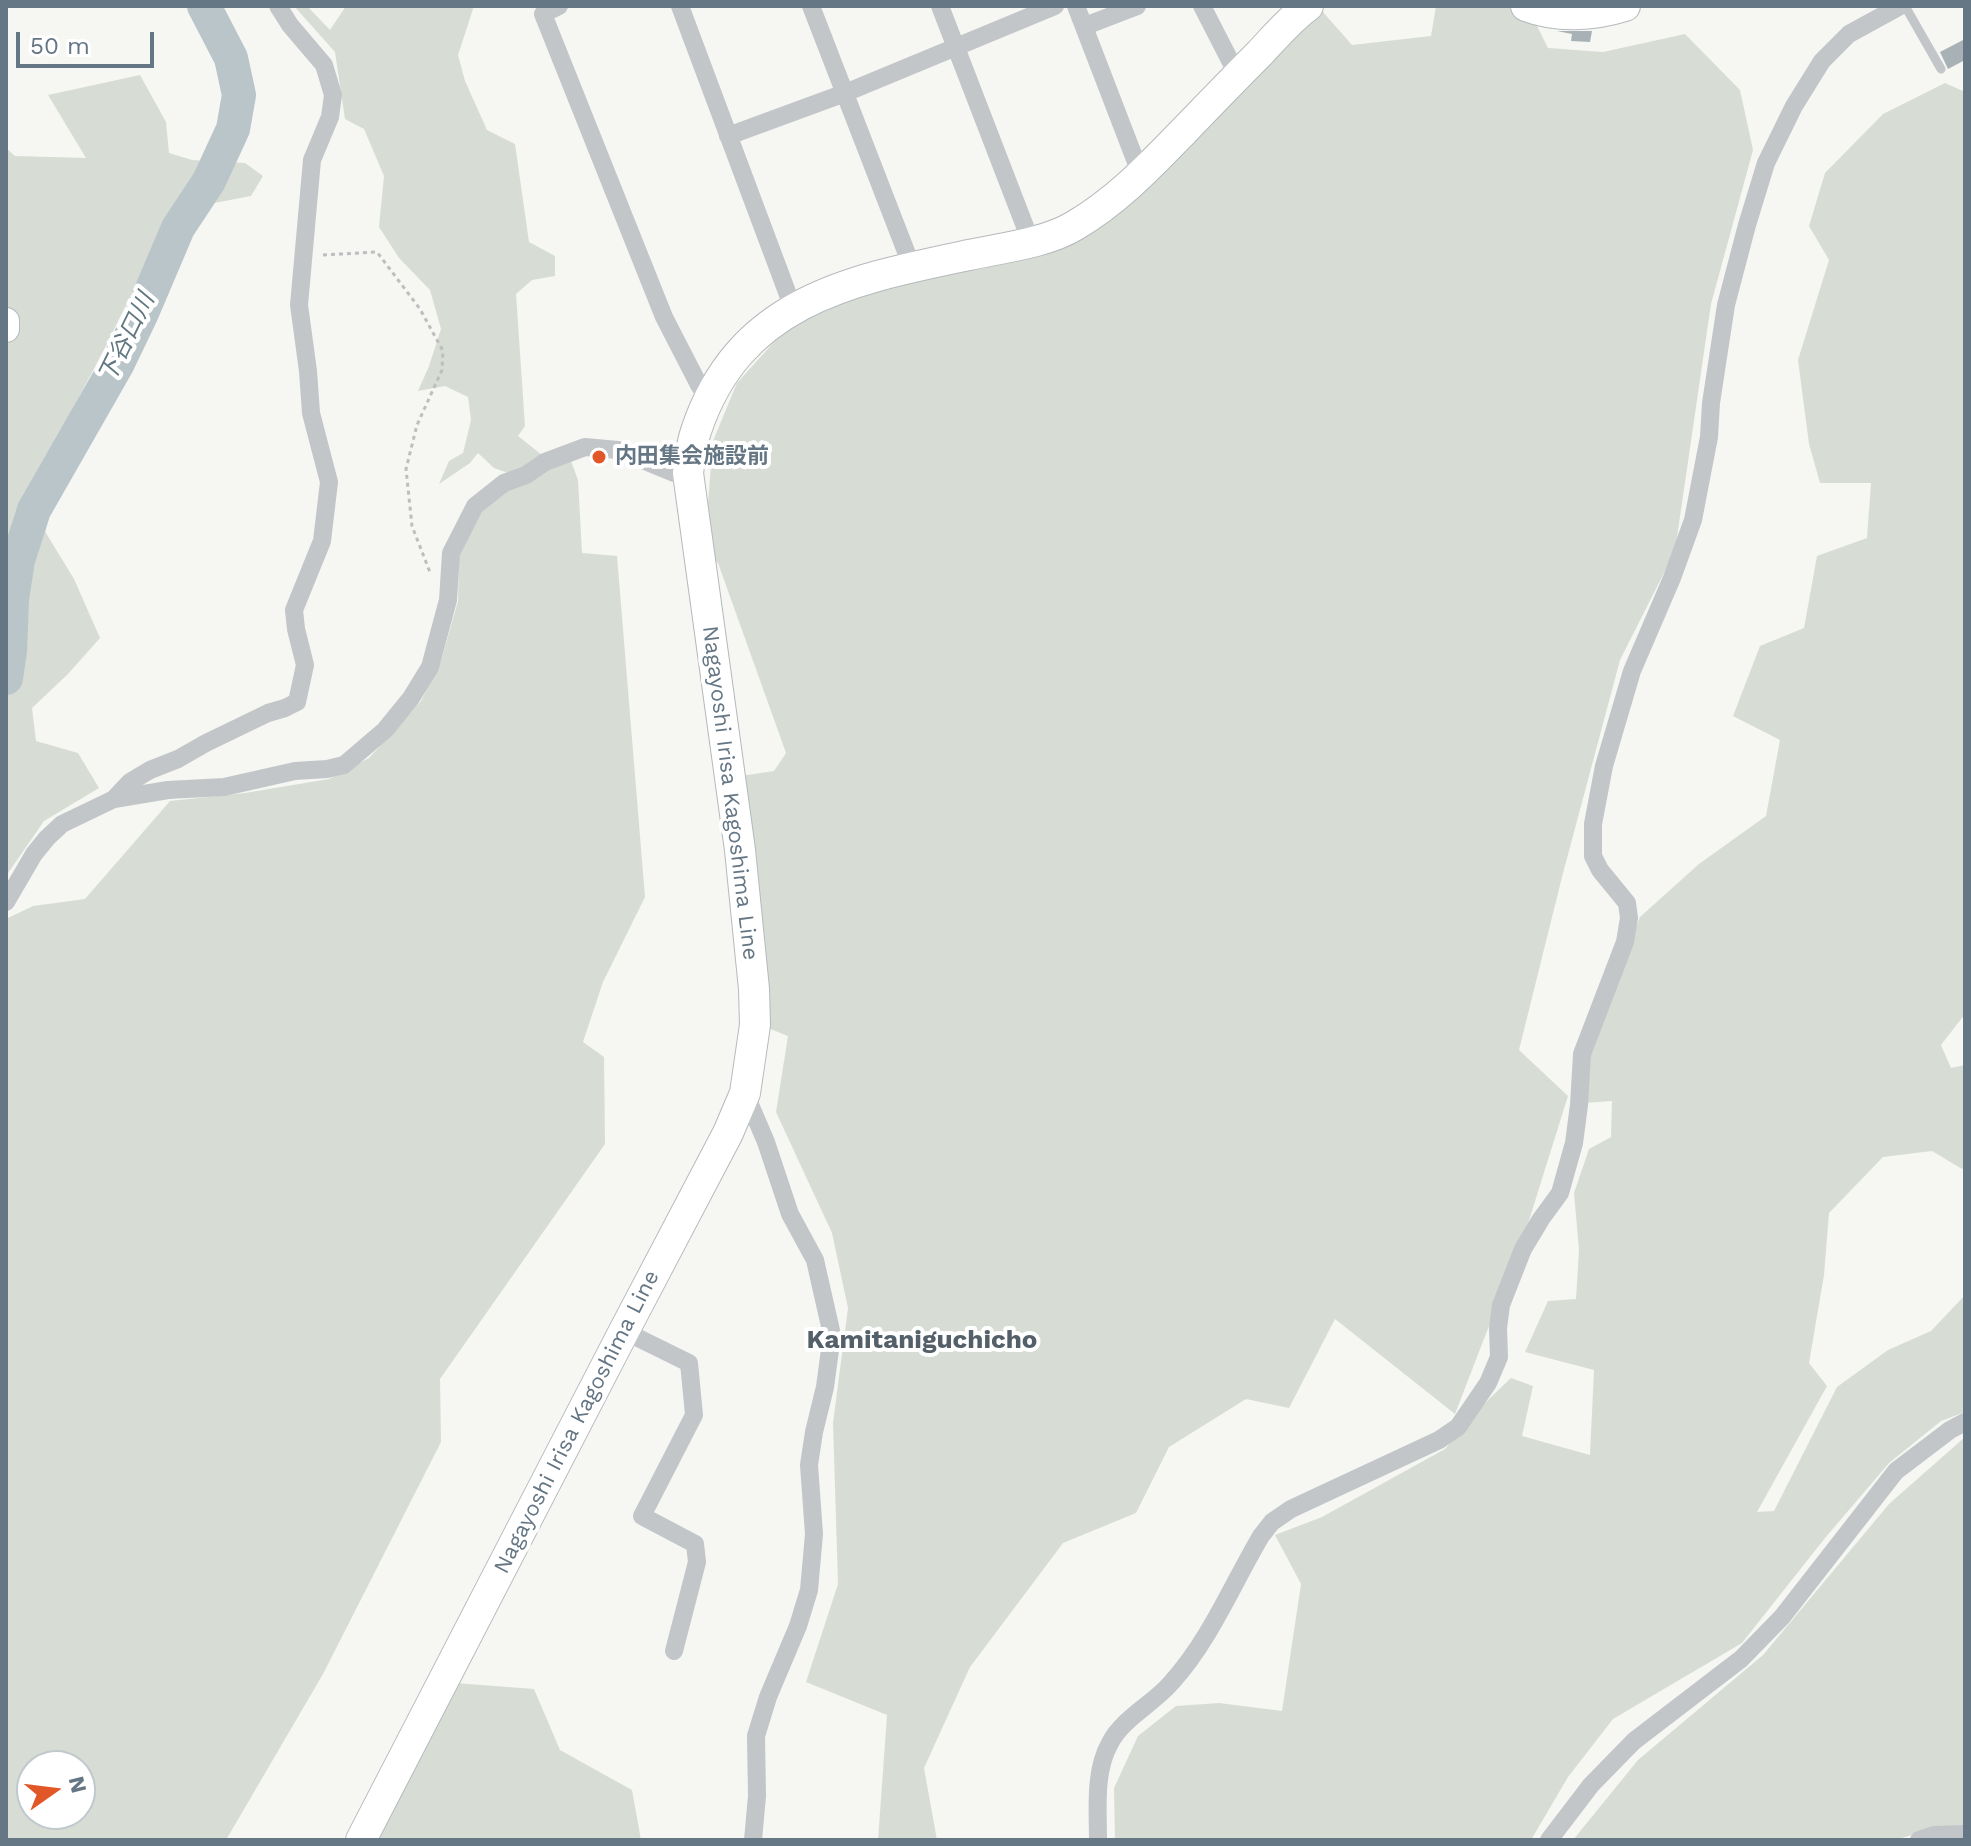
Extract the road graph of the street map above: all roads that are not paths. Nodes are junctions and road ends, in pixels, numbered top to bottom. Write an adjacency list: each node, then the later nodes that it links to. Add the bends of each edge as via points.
1 (278, 6): 28 (street, via 324,65 333,95 312,160 299,305 311,413 329,482 322,541 294,610 305,665 297,702 150,770)
2 (559, 6): 26 (street, via 543,14 664,317)
3 (680, 6): 19 (street)
4 (811, 6): 18 (street)
5 (940, 6): 15 (street)
6 (1055, 6): 15 (street)
7 (1076, 6): 14 (street)
8 (1137, 6): 14 (street)
9 (1202, 6): 17 (street)
10 (1526, 6): 11 (main road, via 1577,15)
11 (1625, 6)
12 (1903, 6): 16 (lane); 37 (street, via 1849,34 1822,61 1766,163 1747,225 1726,305 1693,520 1632,671 1593,824 1593,856 1627,903 1625,942 1582,1054 1574,1143 1560,1193 1523,1249 1501,1305 1499,1357 1488,1383 1458,1427 1439,1440 1272,1522 1190,1658 1110,1742 1102,1762)
13 (1304, 7): 17 (main road, Nagayoshi Irisa Kagoshima Line)
14 (1085, 26): 20 (street)
15 (956, 48): 18 (street); 21 (street)
16 (1941, 69)
17 (1238, 76): 20 (main road, Nagayoshi Irisa Kagoshima Line)
18 (845, 93): 19 (street); 22 (street)
19 (728, 136): 23 (street)
20 (1141, 175): 21 (main road, Nagayoshi Irisa Kagoshima Line, via 1071,228)
21 (1031, 242): 22 (main road, Nagayoshi Irisa Kagoshima Line)
22 (912, 267): 23 (main road, Nagayoshi Irisa Kagoshima Line)
23 (793, 308): 26 (main road, Nagayoshi Irisa Kagoshima Line, via 738,353)
24 (6, 321): 25 (main road)
25 (6, 329)
26 (708, 399): 27 (main road, Nagayoshi Irisa Kagoshima Line, via 694,435)
27 (688, 473): 28 (street, via 674,473 618,450 585,447 504,483 475,506 451,553 447,605 430,667 385,730 344,765 224,787); 30 (main road, Nagayoshi Irisa Kagoshima Line, via 754,989 755,1025)
28 (114, 799): 29 (street, via 62,824 47,838)
29 (6, 902)
30 (745, 1093): 31 (main road, Nagayoshi Irisa Kagoshima Line); 36 (street, via 790,1214 815,1260 832,1335 809,1465 814,1534 809,1590 756,1736)
31 (624, 1331): 33 (street, via 689,1363 694,1415 642,1516 695,1544 697,1562); 35 (main road, Nagayoshi Irisa Kagoshima Line)
32 (1965, 1422): 38 (street, via 1896,1471 1782,1617 1741,1659 1634,1741)
33 (674, 1651)
34 (1965, 1834): 39 (street)
35 (361, 1840)
36 (753, 1840)
37 (1098, 1840)
38 (1549, 1840)
39 (1919, 1840)

